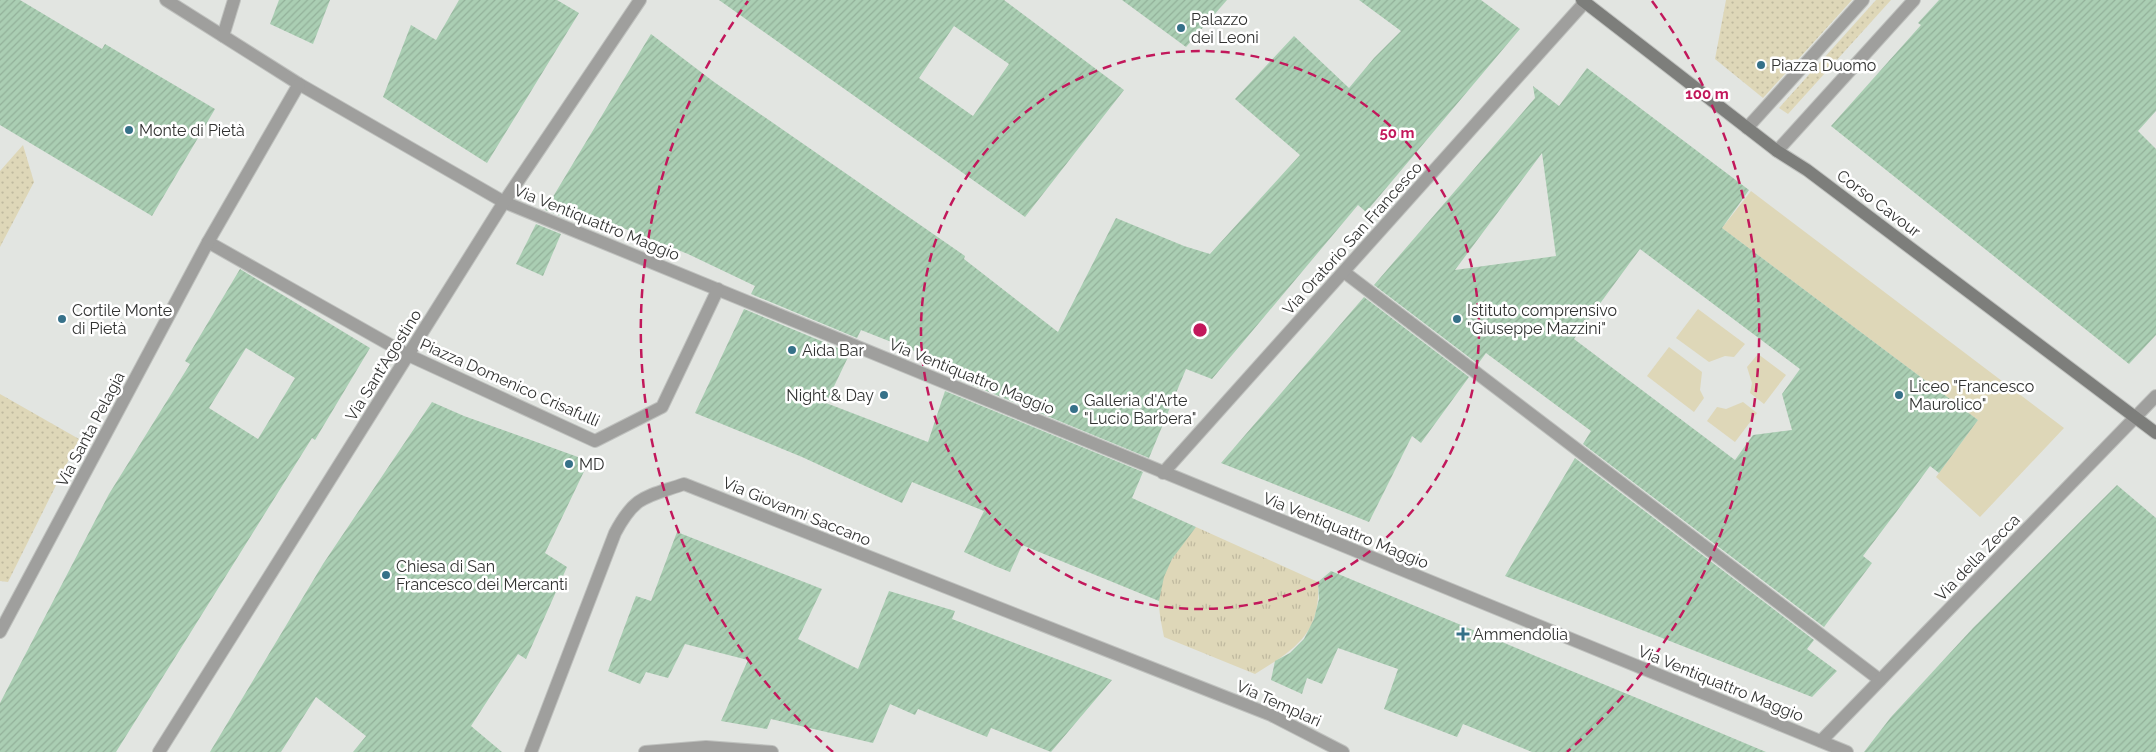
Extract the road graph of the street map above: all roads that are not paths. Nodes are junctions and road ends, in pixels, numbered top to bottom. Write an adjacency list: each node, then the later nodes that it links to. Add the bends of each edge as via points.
1 (166, 0): 7 (street, Via Ventiquattro Maggio)
2 (234, 0): 7 (street)
3 (640, 0): 11 (street, Via Sant'Agostino)
4 (1863, 0): 9 (street)
5 (1914, 0): 10 (street)
6 (1583, 1): 9 (main road, Corso Cavour); 13 (street, Via Oratorio San Francesco)
7 (223, 36): 8 (street, Via Ventiquattro Maggio)
8 (299, 84): 11 (street, Via Ventiquattro Maggio); 12 (street)
9 (1747, 128): 10 (main road, Corso Cavour)
10 (1777, 151): 17 (main road, Corso Cavour, via 1807,170)
11 (504, 202): 14 (street, Via Ventiquattro Maggio); 15 (street, Via Sant'Agostino)
12 (208, 242): 15 (street, Piazza Domenico Crisafulli); 20 (street, Via Santa Pelagia)
13 (1344, 272): 19 (street, Via Oratorio San Francesco); 21 (street)
14 (718, 289): 15 (street, Piazza Domenico Crisafulli, via 662,407 595,441); 19 (street, Via Ventiquattro Maggio)
15 (408, 355): 24 (street, Via Sant'Agostino)
16 (2156, 396): 17 (street, Via della Zecca)
17 (2135, 417): 18 (main road, Corso Cavour); 21 (street, Via della Zecca)
18 (2156, 433)
19 (1163, 473): 23 (street, Via Ventiquattro Maggio)
20 (0, 632)
21 (1880, 680): 23 (street, Via della Zecca)
22 (1200, 688): 25 (street, Via Giovanni Saccano, via 684,484 634,503 624,514); 28 (street, Via Templari, via 1271,715)
23 (1821, 741): 29 (street, Via Ventiquattro Maggio)
24 (159, 752)
25 (531, 752)
26 (644, 752): 27 (street, via 706,747)
27 (772, 752)
28 (1343, 752)
29 (1847, 752)

